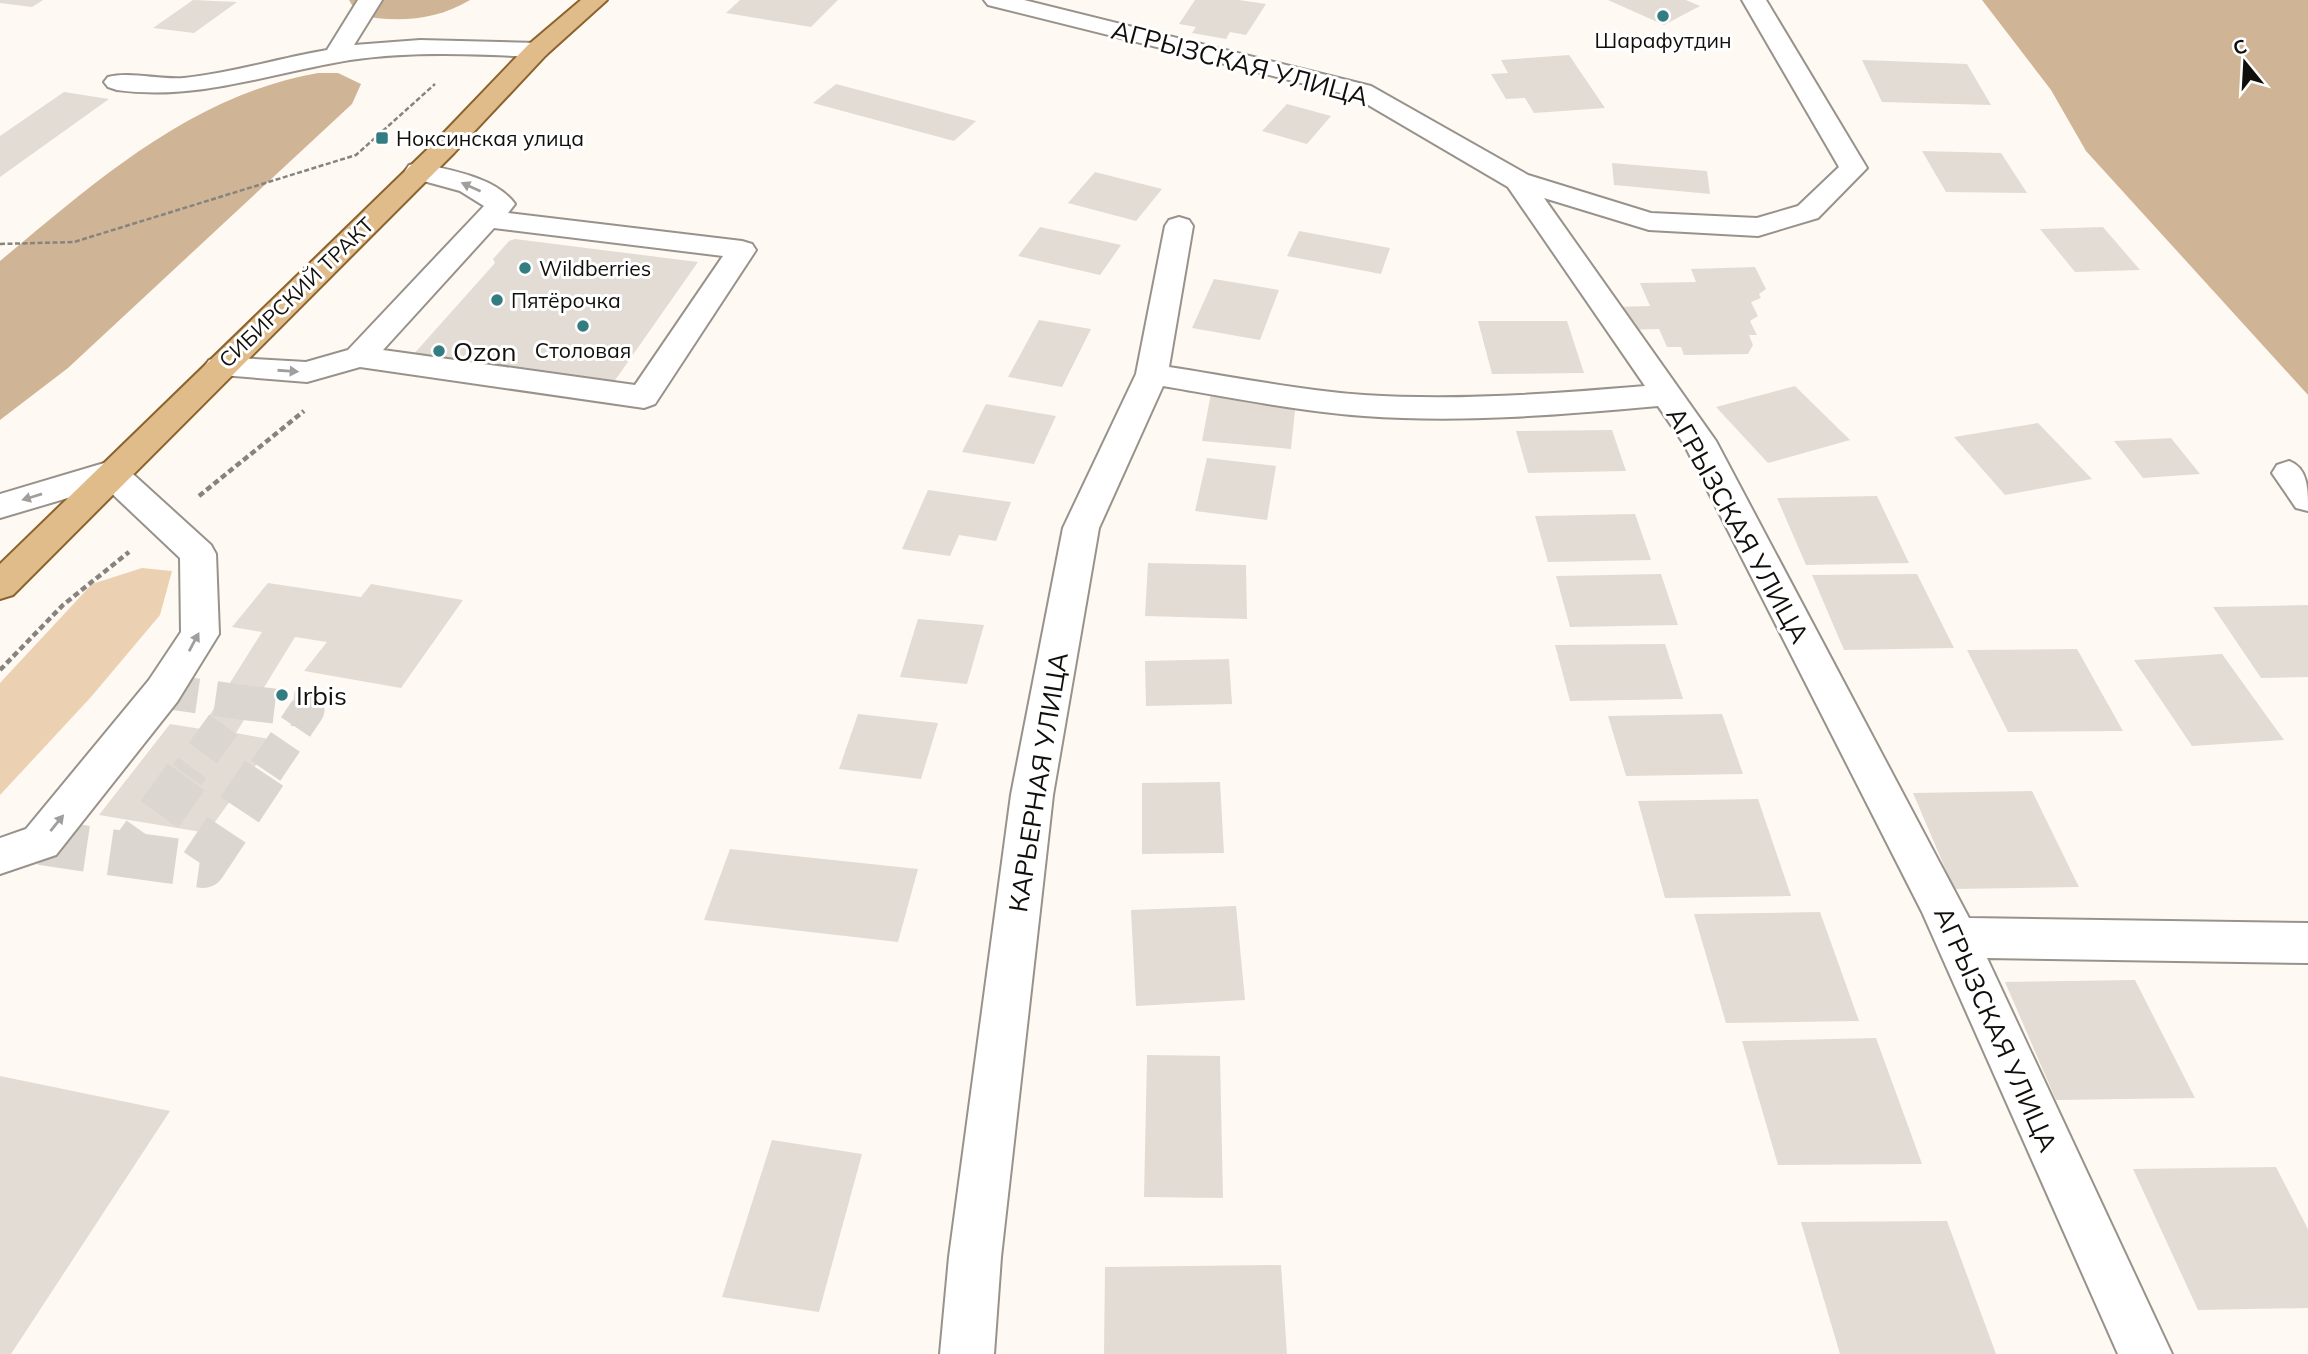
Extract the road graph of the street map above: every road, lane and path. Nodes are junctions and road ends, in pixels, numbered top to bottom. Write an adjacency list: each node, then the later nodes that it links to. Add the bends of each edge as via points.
1 (370, 0): 7 (street, via 363,19 349,32)
2 (595, 0): 6 (main road, СИБИРСКИЙ ТРАКТ)
3 (996, 0): 10 (street, АГРЫЗСКАЯ УЛИЦА, via 1362,91)
4 (1754, 0): 10 (street, via 1853,168 1808,212 1758,227 1649,221)
5 (477, 47): 6 (street); 7 (street, via 446,45); 13 (path, via 356,155 74,242)
6 (537, 50): 9 (main road, СИБИРСКИЙ ТРАКТ)
7 (337, 55): 8 (street, via 197,83 139,87)
8 (117, 82)
9 (419, 171): 11 (street, one-way to 9, via 501,204 470,185); 15 (main road, СИБИРСКИЙ ТРАКТ)
10 (1518, 181): 17 (street, АГРЫЗСКАЯ УЛИЦА)
11 (487, 219): 14 (street); 14 (street, via 742,250 644,397)
12 (1179, 226): 16 (street, КАРЬЕРНАЯ УЛИЦА)
13 (0, 244)
14 (359, 357): 15 (street, one-way to 14, via 307,372)
15 (220, 367): 18 (main road, СИБИРСКИЙ ТРАКТ)
16 (1152, 374): 17 (street, via 1388,407 1527,407); 24 (street, КАРЬЕРНАЯ УЛИЦА, via 1081,528 1032,795)
17 (1667, 395): 22 (street, АГРЫЗСКАЯ УЛИЦА, via 1699,441)
18 (111, 473): 19 (street, one-way to 19); 20 (main road, СИБИРСКИЙ ТРАКТ); 21 (street, one-way to 18, via 41,842 163,691 200,634 198,554)
19 (0, 506)
20 (0, 586)
21 (0, 856)
22 (1955, 938): 23 (street); 25 (street, АГРЫЗСКАЯ УЛИЦА)
23 (2308, 943)
24 (967, 1354)
25 (2144, 1354)

